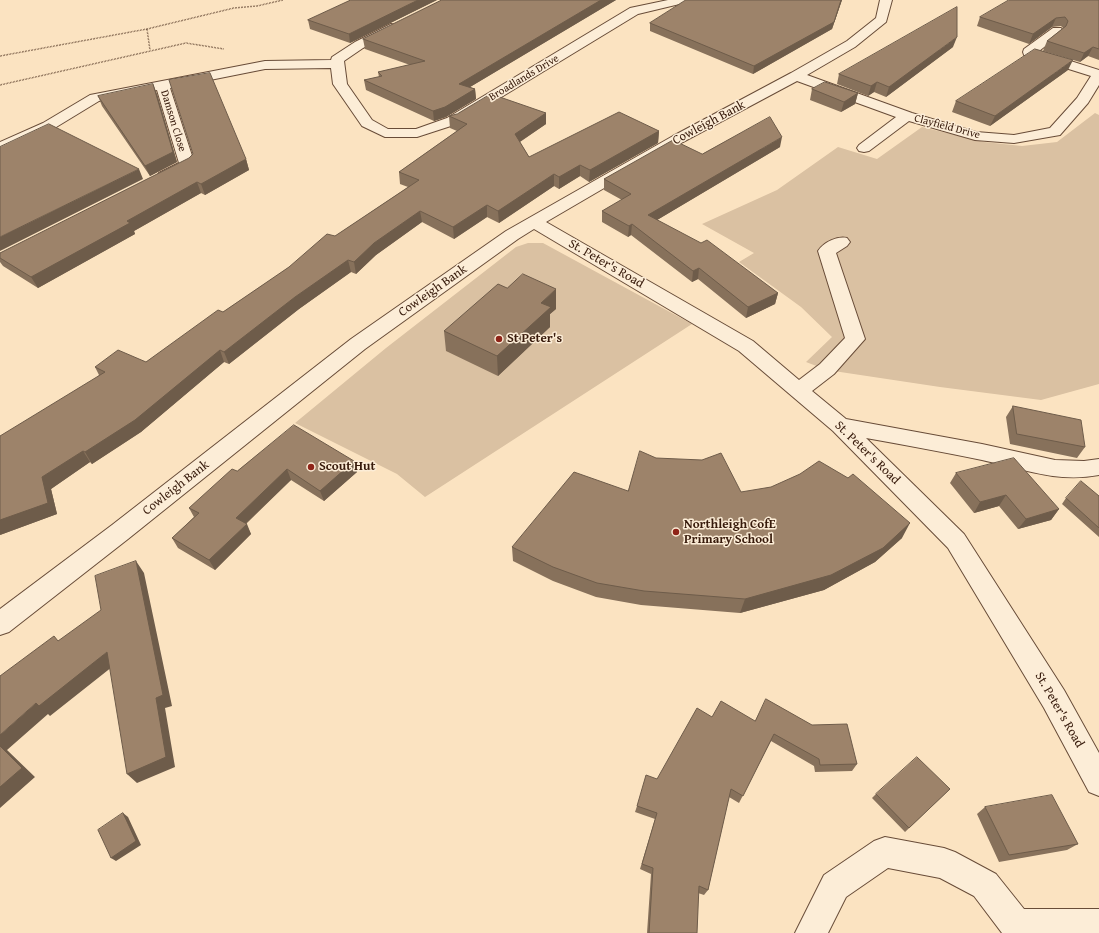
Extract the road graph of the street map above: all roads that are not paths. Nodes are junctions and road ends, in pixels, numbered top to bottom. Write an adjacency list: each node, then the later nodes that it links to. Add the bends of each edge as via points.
1 (684, 0): 5 (street, Broadlands Drive, via 634,11 452,121 417,133 385,133 366,123 340,84)
2 (886, 0): 7 (street, Cowleigh Bank, via 882,19 851,44)
3 (400, 24): 5 (street, via 359,45 337,60)
4 (1057, 31): 6 (street, Clayfield Drive, via 1028,52)
5 (338, 64): 8 (street, Damson Close, via 265,65)
6 (1099, 74): 9 (street, Clayfield Drive, via 1083,100 1055,132 1014,138 975,136)
7 (796, 76): 9 (street, Clayfield Drive); 13 (street, Cowleigh Bank, via 678,139)
8 (162, 84): 10 (street, Damson Close, via 95,98 48,126); 12 (street, Damson Close, via 187,165)
9 (906, 116): 11 (street)
10 (0, 148)
11 (864, 148)
12 (152, 182)
13 (535, 223): 15 (street, St. Peter's Road, via 746,346); 18 (street, Cowleigh Bank, via 512,235 358,344)
14 (841, 242): 15 (street, via 826,251 855,339 827,370)
15 (798, 391): 16 (street, St. Peter's Road)
16 (840, 426): 17 (street, via 990,454 1052,469 1071,471); 19 (street, St. Peter's Road, via 956,541 1054,699)
17 (1099, 467)
18 (0, 624)
19 (1099, 782)
20 (1099, 925): 21 (street)
21 (1014, 929): 22 (street, via 985,885 944,863 884,852 835,886)
22 (811, 933)

